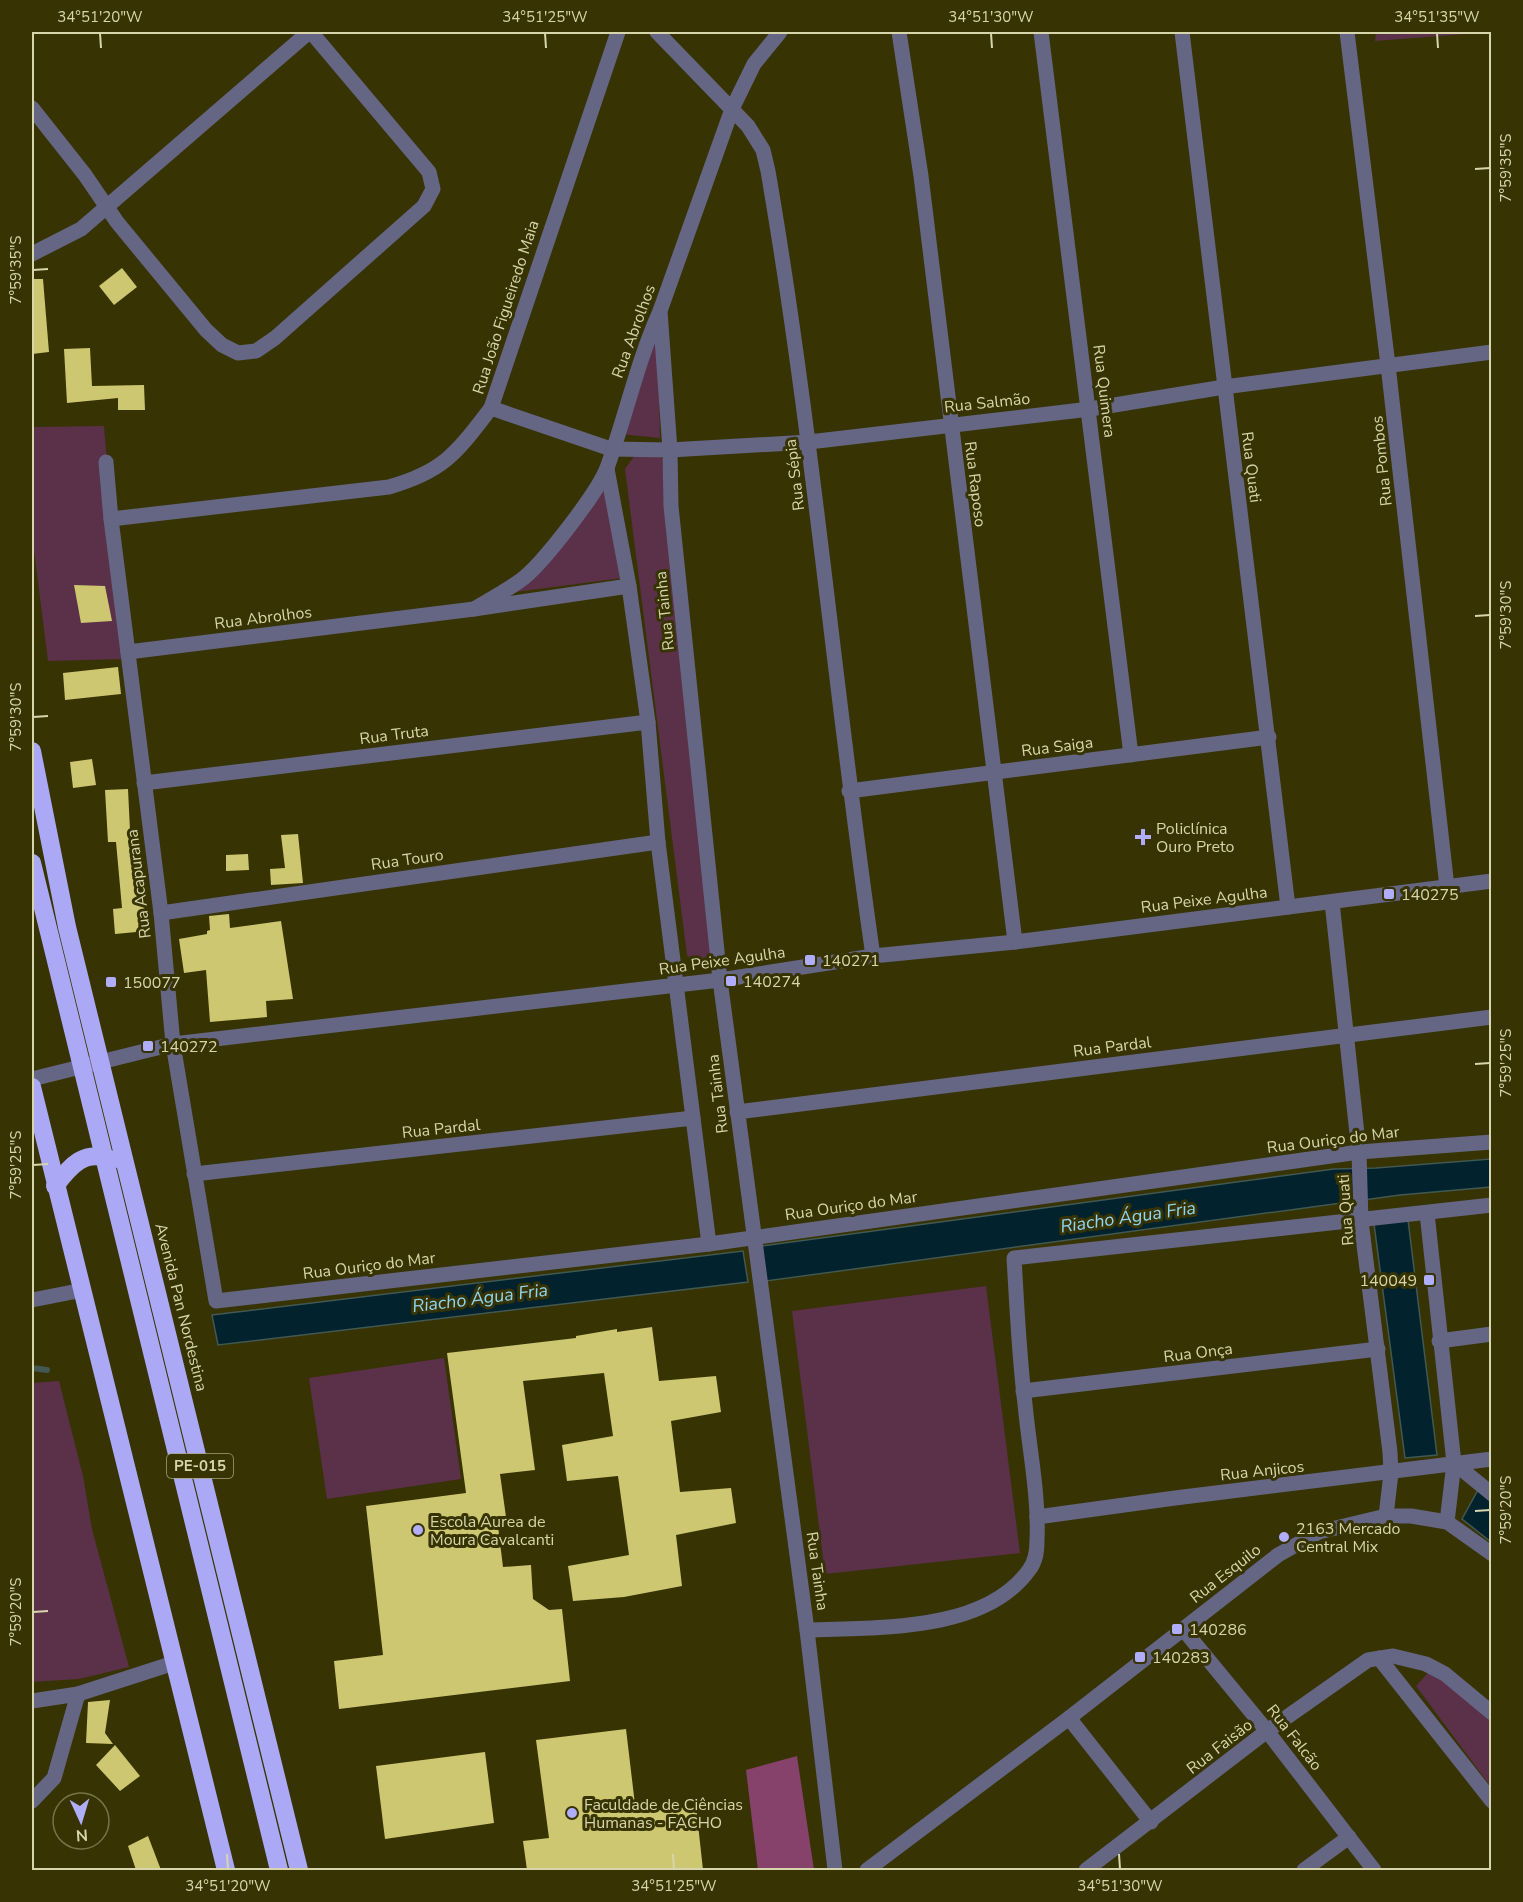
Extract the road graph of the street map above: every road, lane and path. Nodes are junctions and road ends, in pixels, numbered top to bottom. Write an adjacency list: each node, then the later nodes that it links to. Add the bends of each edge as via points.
1 (310, 32): 11 (street); 11 (street, via 429,172 433,189 424,206 275,338 256,351 230,350 206,330)
2 (618, 32): 17 (street, Rua João Figueiredo Maia)
3 (657, 32): 10 (street, Rua Sépia)
4 (780, 32): 10 (street, Rua Abrolhos, via 754,64)
5 (899, 32): 19 (street, Rua Raposo, via 921,176)
6 (1041, 32): 18 (street, Rua Quimera)
7 (1182, 32): 16 (street, Rua Quati)
8 (1347, 32): 15 (street, Rua Pombos)
9 (32, 108): 11 (street)
10 (732, 109): 13 (street, Rua Abrolhos); 20 (street, Rua Sépia, via 756,136 768,171 792,308)
11 (106, 206): 12 (street, via 81,229)
12 (32, 254)
13 (660, 311): 21 (street, Rua Abrolhos); 22 (street, Rua Tainha)
14 (1491, 352): 15 (street, Rua Salmão)
15 (1388, 365): 16 (street, Rua Salmão); 39 (street, Rua Pombos)
16 (1224, 387): 18 (street, Rua Salmão); 30 (street, Rua Quati)
17 (490, 408): 21 (street, Rua Salmão); 25 (street, Rua João Figueiredo Maia, via 456,454 415,480 389,488)
18 (1090, 409): 19 (street, Rua Salmão); 32 (street, Rua Quimera)
19 (950, 424): 20 (street, Rua Salmão); 33 (street, Rua Raposo)
20 (809, 442): 22 (street, Rua Salmão); 35 (street, Rua Sépia)
21 (611, 449): 22 (street, Rua Salmão); 24 (street, Rua Abrolhos)
22 (670, 450): 45 (street, Rua Tainha, via 671,506)
23 (106, 462): 25 (street, Rua Acapurana)
24 (607, 469): 26 (street, Rua Tainha); 27 (street, Rua Abrolhos, via 573,521 522,580)
25 (111, 519): 28 (street, Rua Acapurana)
26 (628, 586): 27 (street, Rua Abrolhos); 29 (street, Rua Tainha)
27 (474, 609): 28 (street, Rua Abrolhos)
28 (128, 652): 34 (street, Rua Acapurana)
29 (648, 722): 34 (street, Rua Truta); 36 (street, Rua Tainha)
30 (1269, 737): 32 (street, Rua Saiga); 41 (street, Rua Quati)
31 (32, 752): 50 (highway, Avenida Pan Nordestina / PE-015)
32 (1131, 755): 33 (street, Rua Saiga)
33 (994, 773): 35 (street, Rua Saiga); 43 (street, Rua Raposo)
34 (144, 783): 42 (street, Rua Acapurana)
35 (849, 791): 44 (street, Rua Sépia)
36 (658, 842): 42 (street, Rua Touro); 46 (street, Rua Tainha)
37 (32, 863): 94 (highway, PE-015)
38 (1491, 881): 39 (street, Rua Peixe Agulha)
39 (1447, 887): 40 (street, Rua Peixe Agulha)
40 (1332, 902): 41 (street, Rua Peixe Agulha); 48 (street, Rua Quati)
41 (1288, 907): 43 (street, Rua Peixe Agulha)
42 (160, 913): 49 (street, Rua Acapurana)
43 (1015, 942): 44 (street, Rua Peixe Agulha)
44 (873, 956): 45 (street, Rua Peixe Agulha)
45 (720, 980): 46 (street, Rua Peixe Agulha); 53 (street, Rua Tainha)
46 (678, 984): 49 (street, Rua Peixe Agulha); 54 (street, Rua Tainha)
47 (1491, 1017): 48 (street, Rua Pardal)
48 (1348, 1035): 53 (street, Rua Pardal); 56 (street, Rua Quati)
49 (173, 1044): 50 (street, Rua Peixe Agulha); 58 (street, Rua Acapurana)
50 (101, 1062): 51 (street, Rua Peixe Agulha); 57 (highway, Avenida Pan Nordestina / PE-015)
51 (32, 1079)
52 (32, 1087): 59 (highway)
53 (736, 1112): 63 (street, Rua Tainha)
54 (693, 1118): 58 (street, Rua Pardal); 64 (street, Rua Tainha)
55 (1491, 1142): 56 (street, Rua Ouriço do Mar)
56 (1360, 1158): 62 (street, Rua Quati); 63 (street, Rua Ouriço do Mar)
57 (127, 1168): 59 (highway, via 101,1156 87,1156 74,1162); 95 (highway, Avenida Pan Nordestina / PE-015)
58 (194, 1174): 67 (street, Rua Acapurana)
59 (55, 1186): 65 (highway)
60 (1491, 1205): 61 (street)
61 (1427, 1213): 62 (street); 69 (street)
62 (1363, 1218): 70 (street, Rua Quati); 71 (street, via 1014,1258)
63 (754, 1241): 64 (street, Rua Ouriço do Mar); 81 (street, Rua Tainha)
64 (710, 1244): 67 (street, Rua Ouriço do Mar)
65 (83, 1290): 66 (street); 83 (highway)
66 (32, 1300)
67 (216, 1302)
68 (1491, 1334): 69 (street)
69 (1439, 1341): 73 (street)
70 (1378, 1349): 71 (street, Rua Onça); 74 (street, Rua Quati)
71 (1023, 1391): 77 (street)
72 (1491, 1459): 73 (street, Rua Anjicos)
73 (1454, 1464): 74 (street, Rua Anjicos); 75 (street); 78 (street)
74 (1391, 1473): 76 (street, Rua Quati); 77 (street, Rua Anjicos)
75 (1491, 1494)
76 (1386, 1516): 78 (street, Rua Esquilo); 80 (street, Rua Esquilo, via 1319,1532 1278,1555)
77 (1037, 1517): 81 (street, via 1036,1558 1021,1580 998,1597 957,1616 912,1625)
78 (1447, 1522): 79 (street, Rua Esquilo)
79 (1491, 1554)
80 (1183, 1629): 87 (street, Rua Esquilo); 88 (street, Rua Falcão)
81 (807, 1630): 96 (street, Rua Tainha)
82 (1379, 1658): 86 (street, Rua Faisão, via 1393,1656 1426,1664 1445,1674); 88 (street, Rua Faisão, via 1361,1664); 89 (street)
83 (174, 1663): 84 (street); 93 (highway)
84 (78, 1694): 85 (street); 90 (street, via 54,1778)
85 (32, 1701)
86 (1491, 1713)
87 (1070, 1718): 91 (street); 97 (street, Rua Esquilo)
88 (1268, 1731): 91 (street, Rua Faisão); 92 (street, Rua Falcão)
89 (1491, 1800)
90 (32, 1801)
91 (1151, 1822): 98 (street, Rua Faisão)
92 (1349, 1837): 99 (street); 100 (street, Rua Falcão)
93 (226, 1870)
94 (279, 1870)
95 (299, 1870)
96 (835, 1870)
97 (867, 1870)
98 (1086, 1870)
99 (1304, 1870)
100 (1374, 1870)

